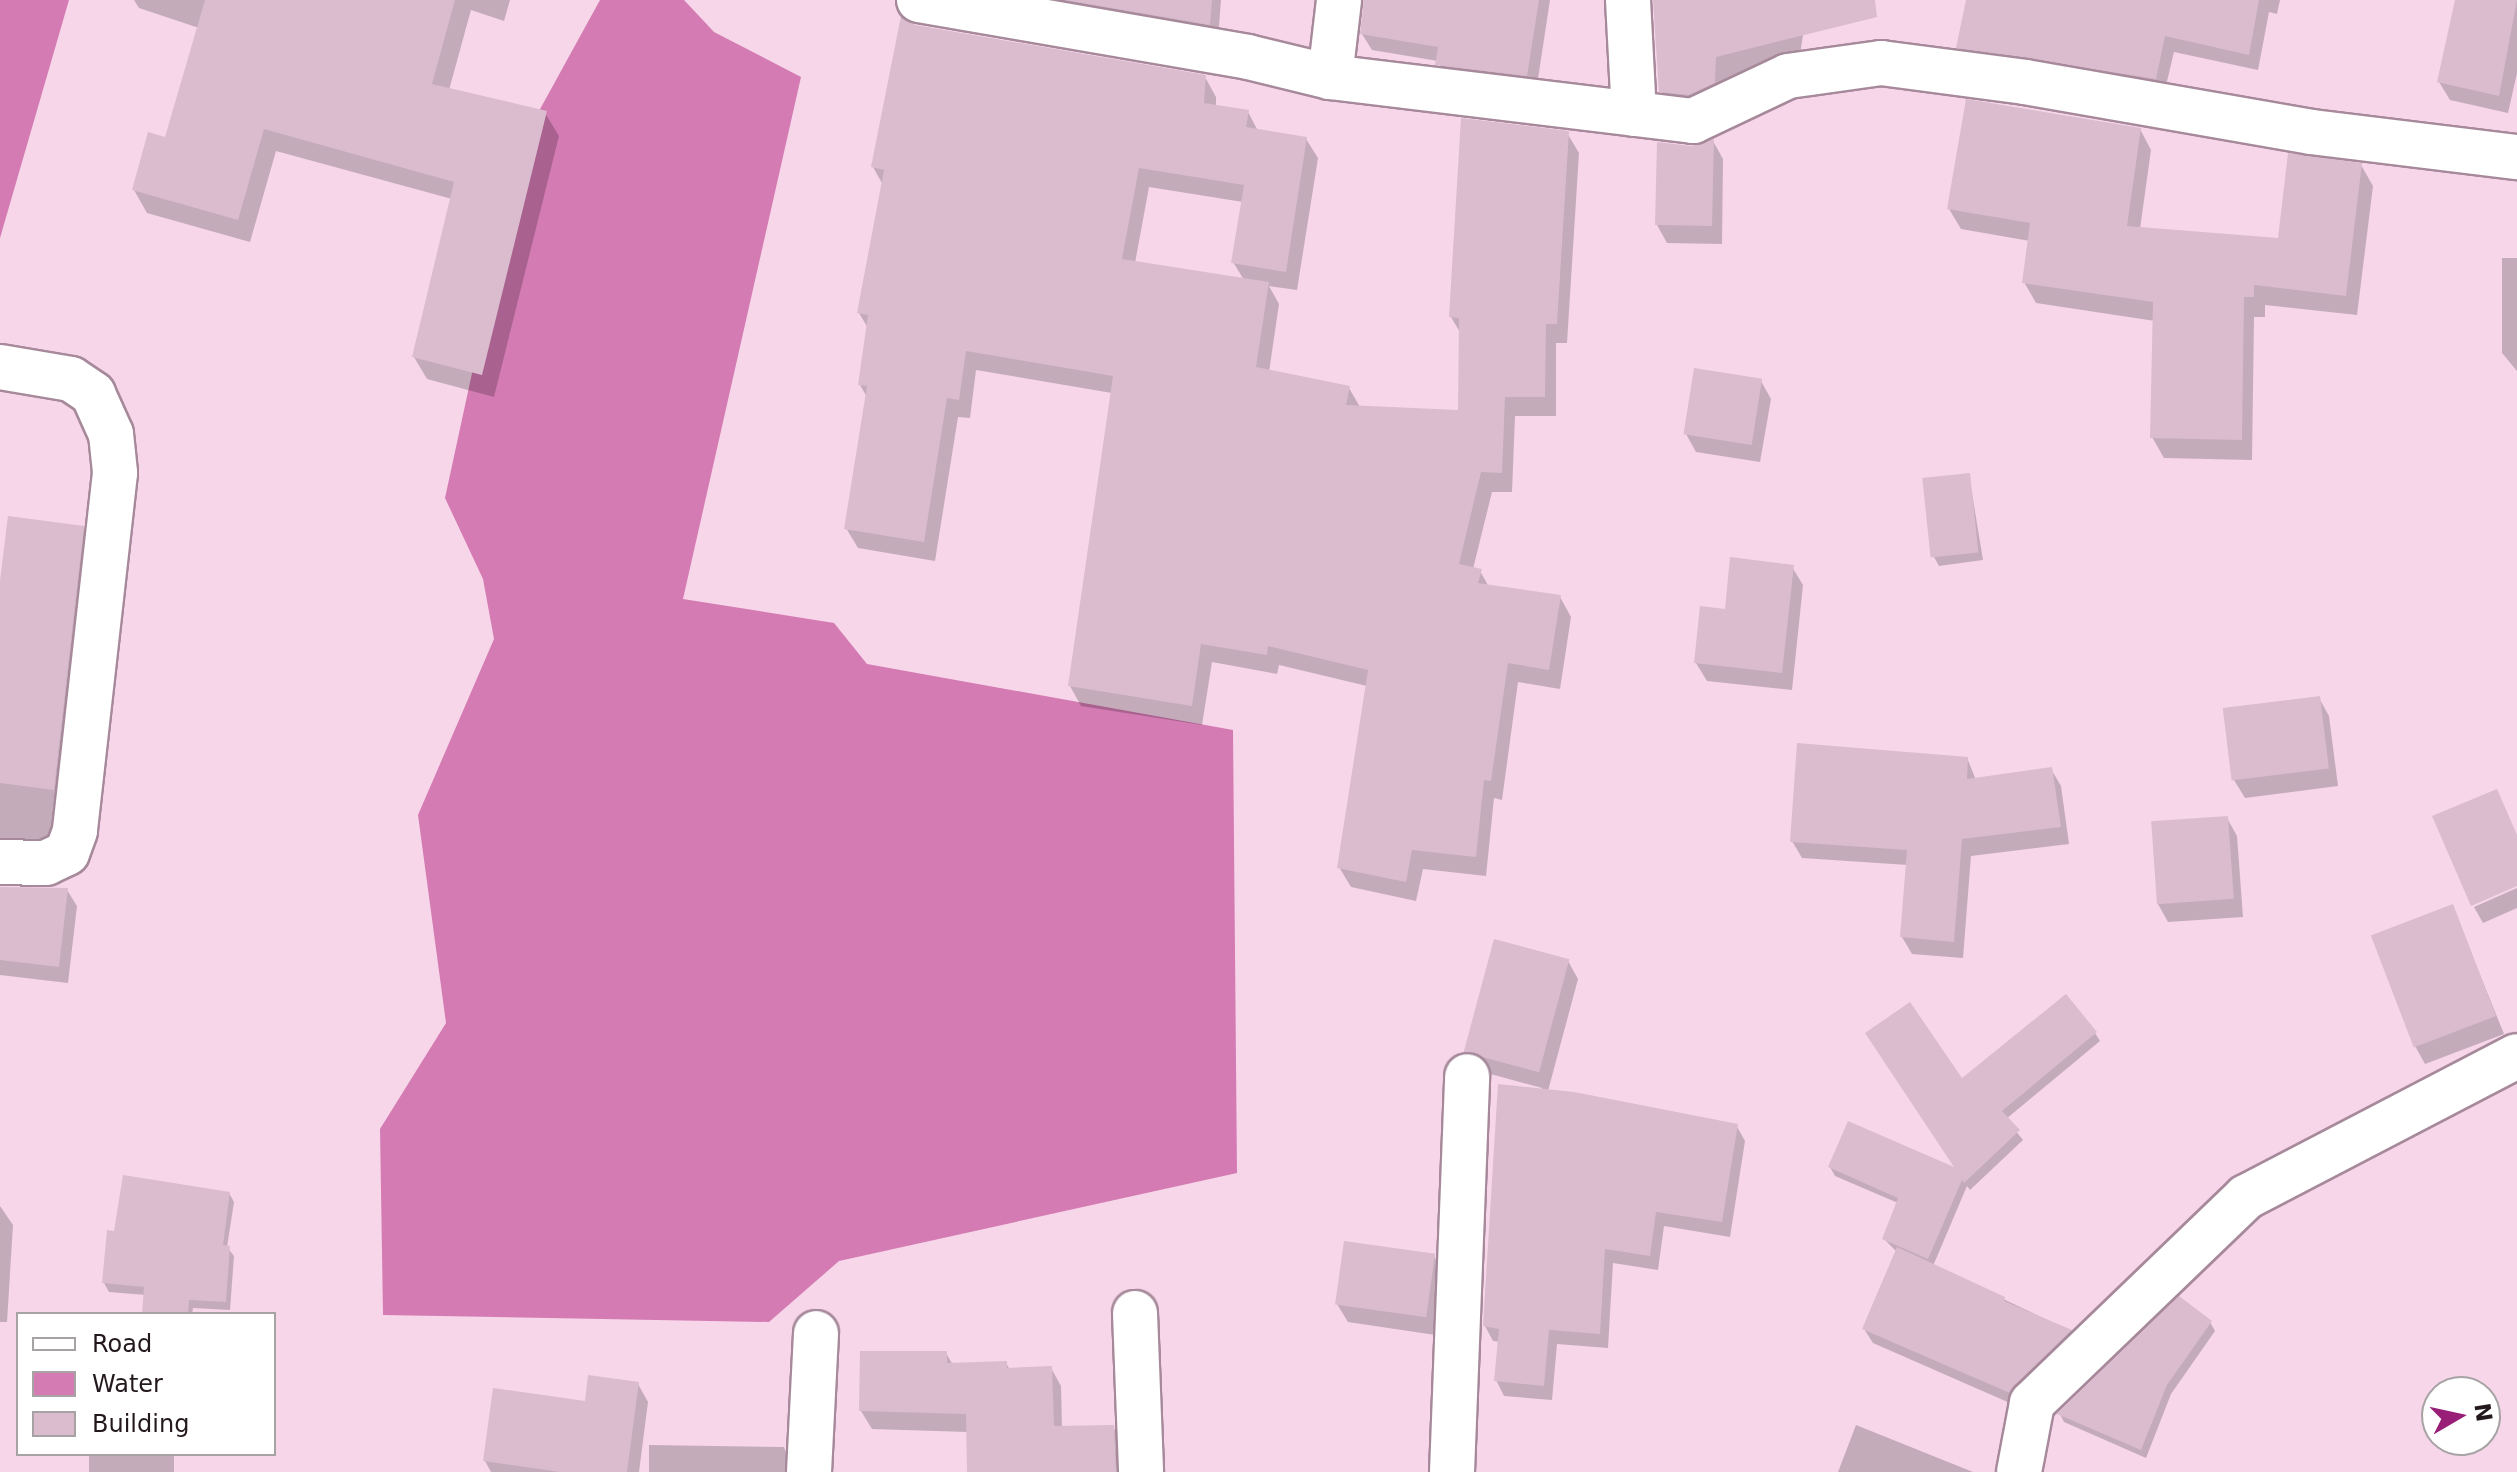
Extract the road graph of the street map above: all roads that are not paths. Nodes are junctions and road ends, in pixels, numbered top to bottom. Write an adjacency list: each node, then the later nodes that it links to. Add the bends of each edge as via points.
1 (919, 0): 4 (street, via 1248,57)
2 (1339, 0): 4 (street)
3 (1628, 0): 5 (street)
4 (1330, 77): 5 (street)
5 (1634, 114): 6 (street, via 1693,121 1788,76 1881,63 2025,82 2312,132)
6 (2517, 157)
7 (0, 367): 8 (street, via 71,379 93,394 111,434 115,473 75,831 67,853 46,863)
8 (0, 862)
9 (2517, 1056): 16 (street, via 2246,1197 2032,1403)
10 (1467, 1076): 15 (street)
11 (1135, 1313): 14 (street)
12 (816, 1333): 13 (street)
13 (809, 1472)
14 (1141, 1472)
15 (1452, 1472)
16 (2019, 1472)

